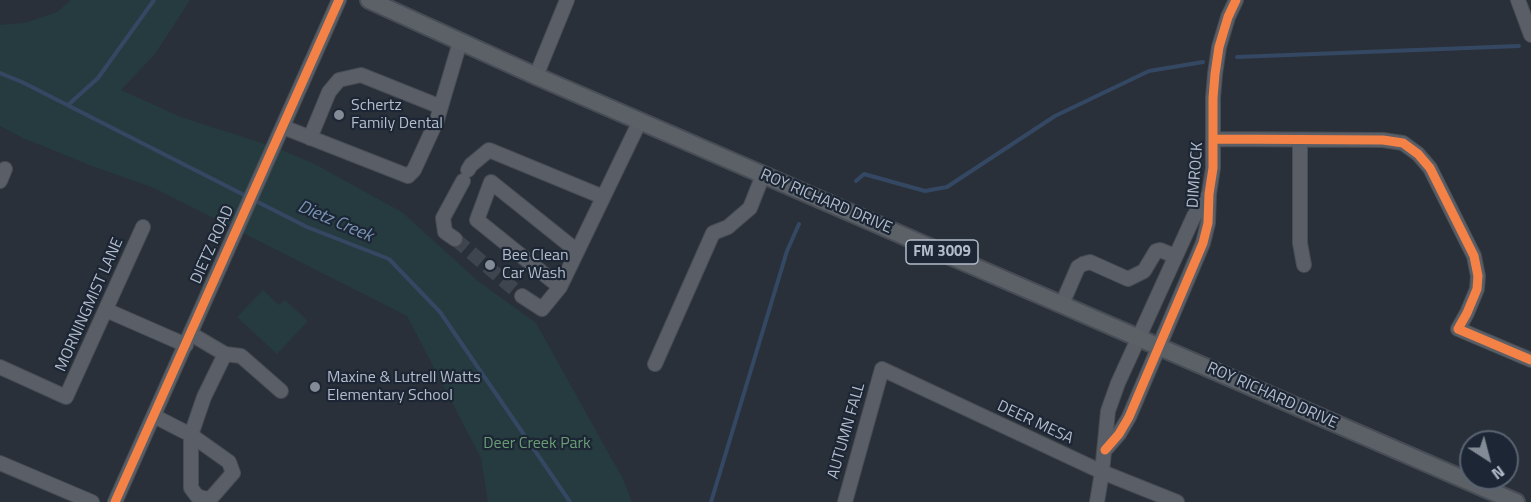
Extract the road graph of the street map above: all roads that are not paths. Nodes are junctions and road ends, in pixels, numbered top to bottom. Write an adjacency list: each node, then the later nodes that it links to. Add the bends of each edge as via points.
1 (339, 0): 11 (street, DIETZ ROAD)
2 (369, 0): 7 (main road, ROY RICHARD DRIVE / FM 3009)
3 (567, 0): 8 (street)
4 (1236, 0): 13 (street, DIMROCK, via 1219,47)
5 (1518, 0): 6 (street)
6 (1531, 35)
7 (460, 42): 8 (main road, ROY RICHARD DRIVE / FM 3009); 9 (street)
8 (536, 76): 10 (main road, ROY RICHARD DRIVE / FM 3009)
9 (441, 107): 12 (street, via 361,75 339,80 329,92); 12 (street, via 408,176)
10 (640, 121): 15 (main road, ROY RICHARD DRIVE / FM 3009); 17 (street)
11 (283, 127): 12 (street); 28 (street, DIETZ ROAD)
12 (310, 138)
13 (1213, 139): 14 (street); 16 (street, DIMROCK)
14 (1300, 141): 22 (street, via 1300,243); 31 (street, via 1383,140 1403,143 1418,154 1430,168 1474,256 1477,289 1458,328)
15 (763, 175): 25 (main road, ROY RICHARD DRIVE / FM 3009); 32 (street, via 750,208 728,228 713,233)
16 (1209, 194): 21 (street, DIMROCK); 29 (street, DIMROCK, via 1203,243)
17 (603, 197): 19 (street, via 489,150 471,165 443,218 445,232); 20 (street)
18 (143, 227): 26 (street, MORNINGMIST LANE)
19 (455, 239)
20 (577, 251): 23 (street); 23 (street, via 491,182 477,220)
21 (1175, 256): 25 (street, via 1156,251 1144,271 1128,279 1090,262 1083,264 1078,267); 27 (street, DIMROCK)
22 (1304, 266)
23 (560, 286): 24 (street, via 542,309)
24 (522, 296)
25 (1062, 304): 27 (main road, ROY RICHARD DRIVE / FM 3009)
26 (106, 310): 28 (street); 33 (street, MORNINGMIST LANE, via 66,397)
27 (1138, 336): 29 (main road, ROY RICHARD DRIVE / FM 3009); 38 (street, DIMROCK, via 1108,411)
28 (188, 339): 30 (street); 36 (street, DIETZ ROAD)
29 (1160, 346): 38 (street, DIMROCK, via 1124,426); 46 (main road, ROY RICHARD DRIVE / FM 3009)
30 (225, 354): 35 (street, via 241,356); 37 (street)
31 (1531, 360)
32 (655, 364)
33 (0, 367)
34 (882, 369): 40 (street, DEER MESA); 43 (street, AUTUMN FALL)
35 (281, 392)
36 (154, 416): 37 (street); 42 (street, DIETZ ROAD)
37 (191, 435): 37 (street, via 191,488 201,499 212,497 233,473 232,468 224,457)
38 (1105, 450): 40 (street, DIMROCK)
39 (0, 462): 41 (street)
40 (1102, 472): 44 (street, DIMROCK); 45 (street, DEER MESA)
41 (92, 502)
42 (115, 502)
43 (845, 502)
44 (1097, 502)
45 (1177, 502)
46 (1516, 502)

